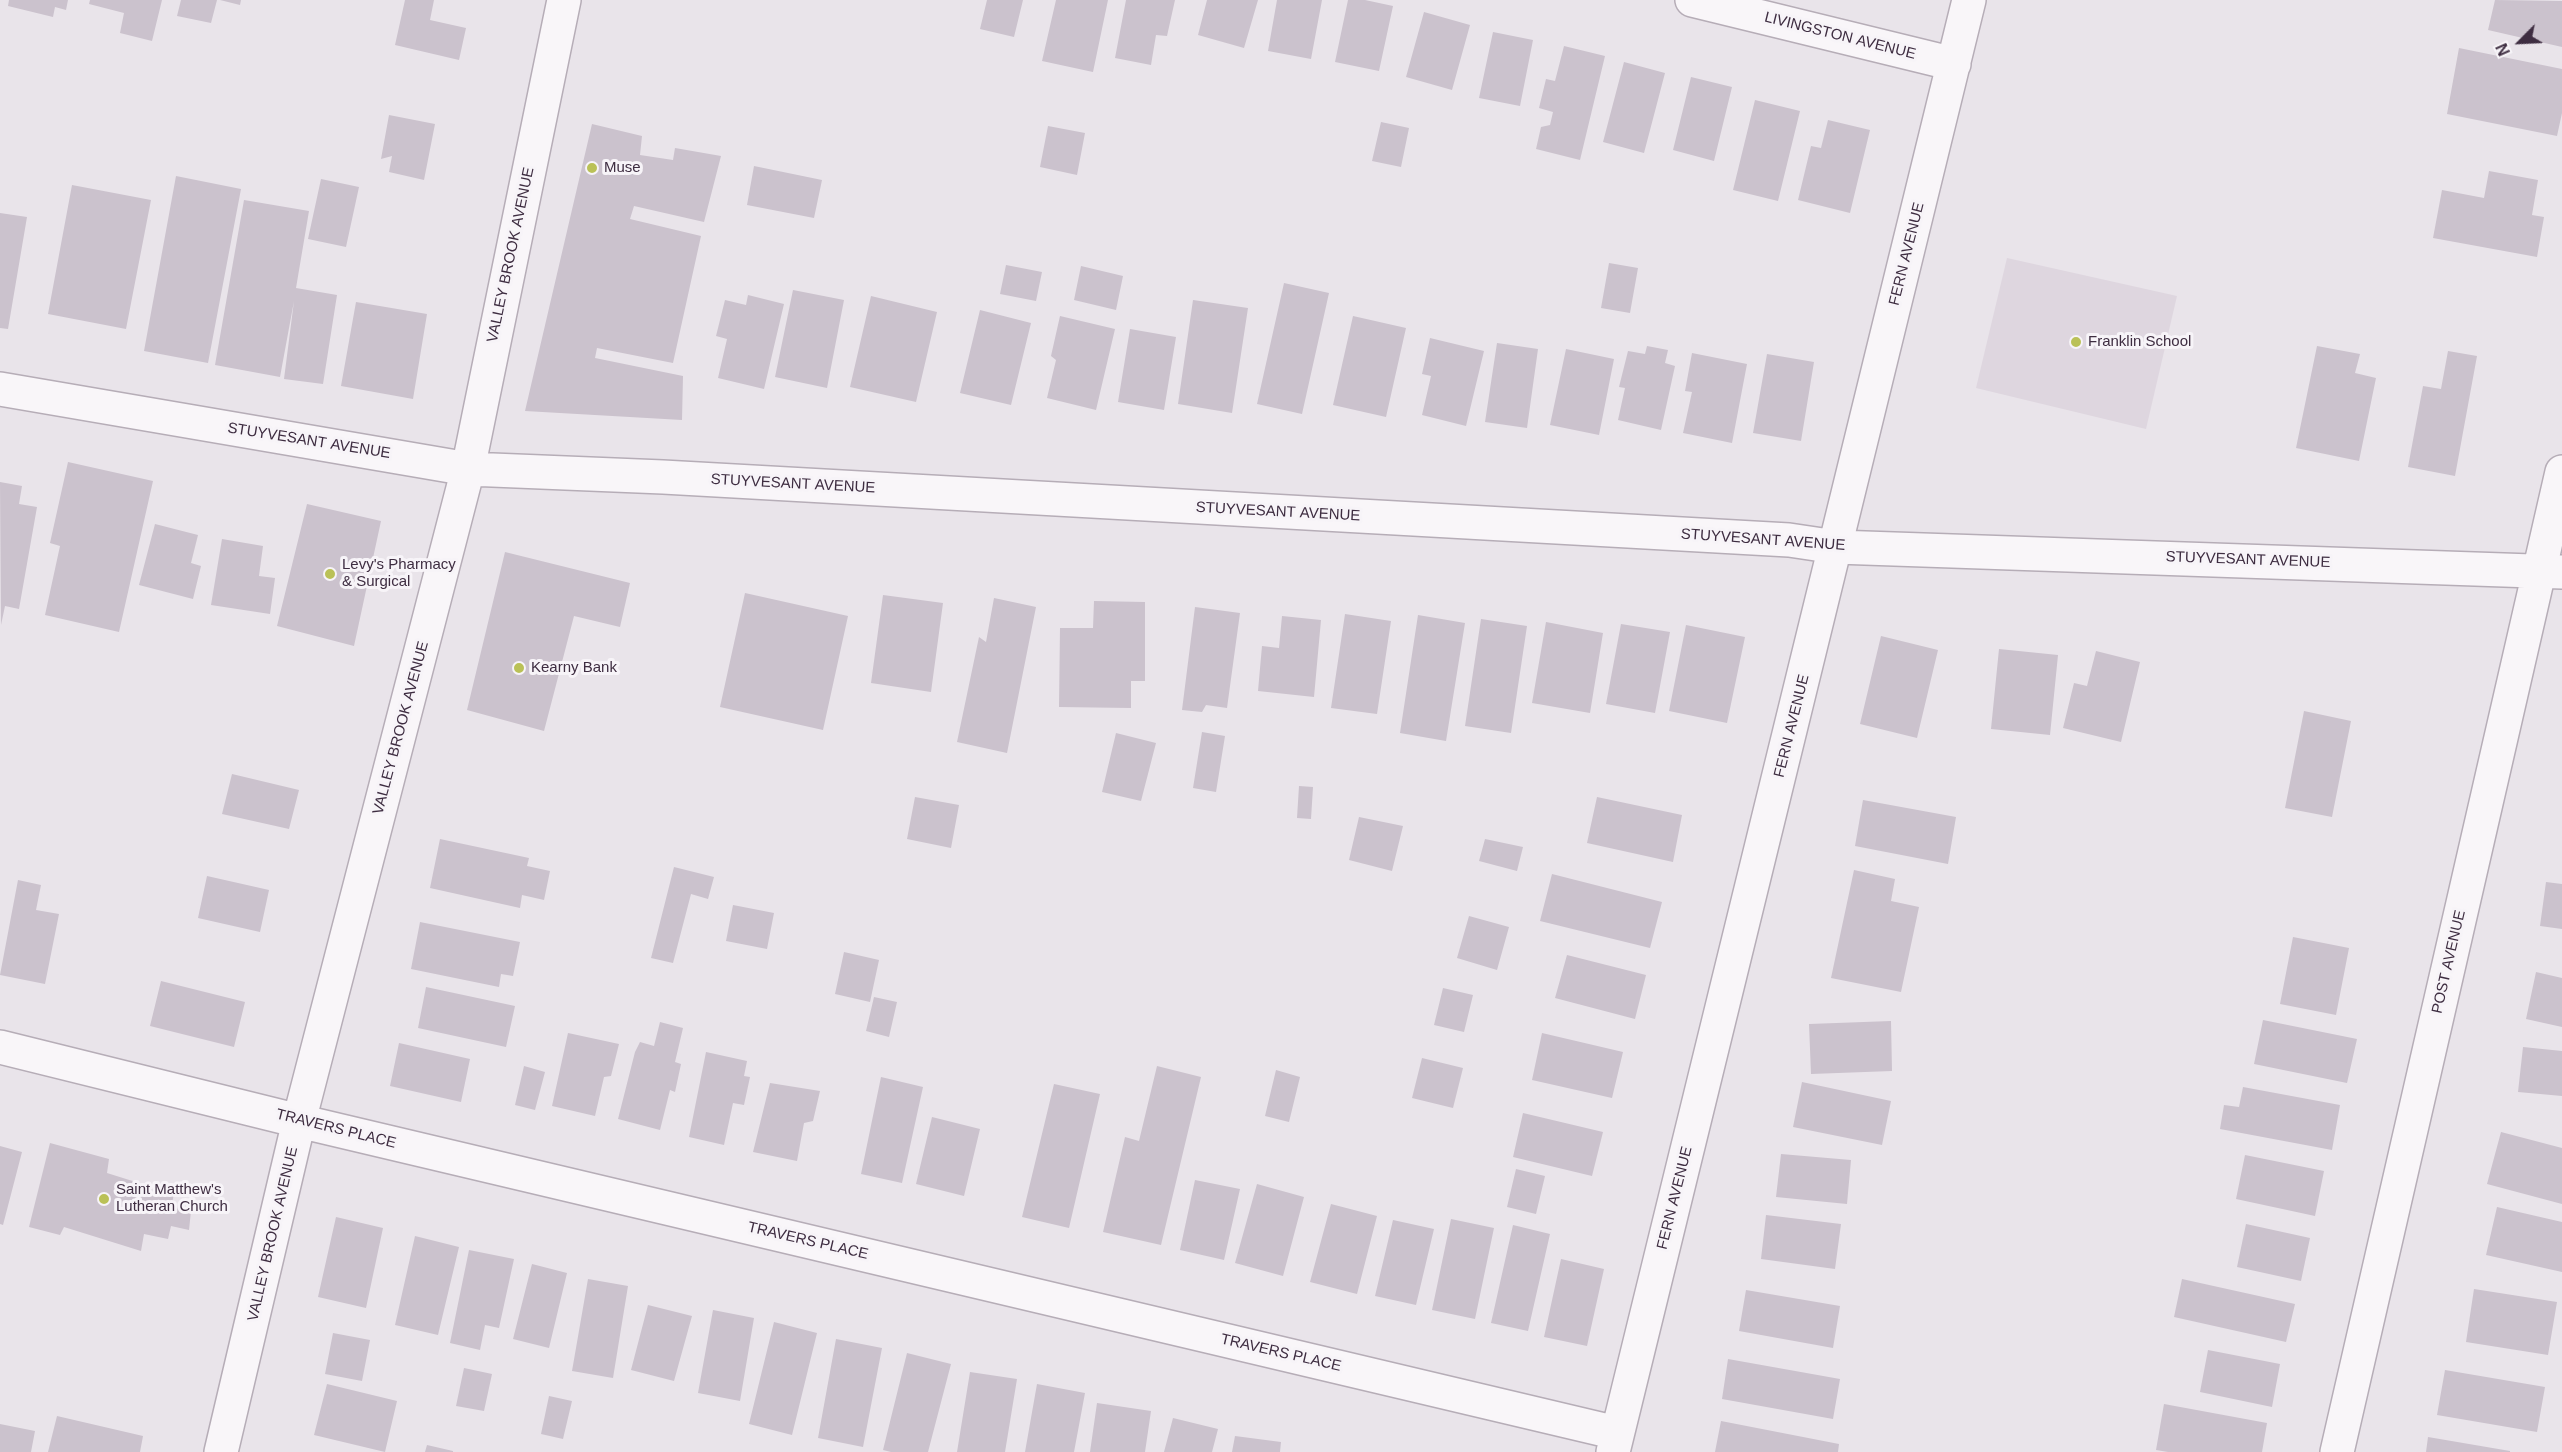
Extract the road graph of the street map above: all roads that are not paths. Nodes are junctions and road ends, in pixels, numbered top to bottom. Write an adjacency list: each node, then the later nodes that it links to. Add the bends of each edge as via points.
1 (564, 0): 6 (street, VALLEY BROOK AVENUE)
2 (1692, 0): 4 (street, LIVINGSTON AVENUE)
3 (1969, 0): 4 (street, FERN AVENUE)
4 (1954, 64): 8 (street, FERN AVENUE)
5 (0, 389): 6 (street, STUYVESANT AVENUE)
6 (468, 469): 8 (street, STUYVESANT AVENUE, via 1789,540); 11 (street, VALLEY BROOK AVENUE)
7 (2562, 472): 9 (street, POST AVENUE)
8 (1836, 547): 9 (street, STUYVESANT AVENUE); 12 (street, FERN AVENUE)
9 (2550, 571): 14 (street, POST AVENUE)
10 (0, 1047): 11 (street, TRAVERS PLACE)
11 (299, 1121): 12 (street, TRAVERS PLACE); 13 (street, VALLEY BROOK AVENUE)
12 (1615, 1443)
13 (222, 1452)
14 (2337, 1452)

